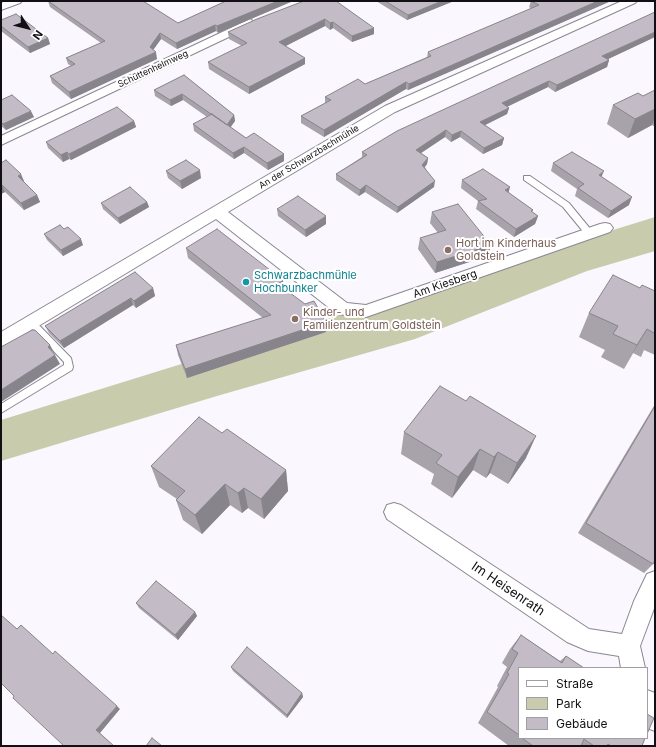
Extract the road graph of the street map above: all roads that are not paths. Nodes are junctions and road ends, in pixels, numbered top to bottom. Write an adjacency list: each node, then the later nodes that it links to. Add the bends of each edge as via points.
1 (16, 1): 3 (street)
2 (631, 1): 7 (street, An der Schwarzbachmühle, via 390,109)
3 (1, 7)
4 (263, 17): 5 (street, Schüttenhelmweg)
5 (1, 141)
6 (527, 178): 9 (lane, via 566,205)
7 (217, 212): 9 (street, Am Kiesberg, via 343,309 366,311); 10 (street, An der Schwarzbachmühle)
8 (605, 228): 9 (street, Am Kiesberg)
9 (589, 233)
10 (31, 322): 11 (street, An der Schwarzbachmühle); 12 (lane, via 68,361 69,367)
11 (1, 340)
12 (1, 409)
13 (394, 512): 15 (street, Im Heisenrath, via 575,634)
14 (655, 582): 15 (street, Im Heisenrath, via 642,609)
15 (631, 657)
16 (648, 704): 17 (street)
17 (655, 719)

